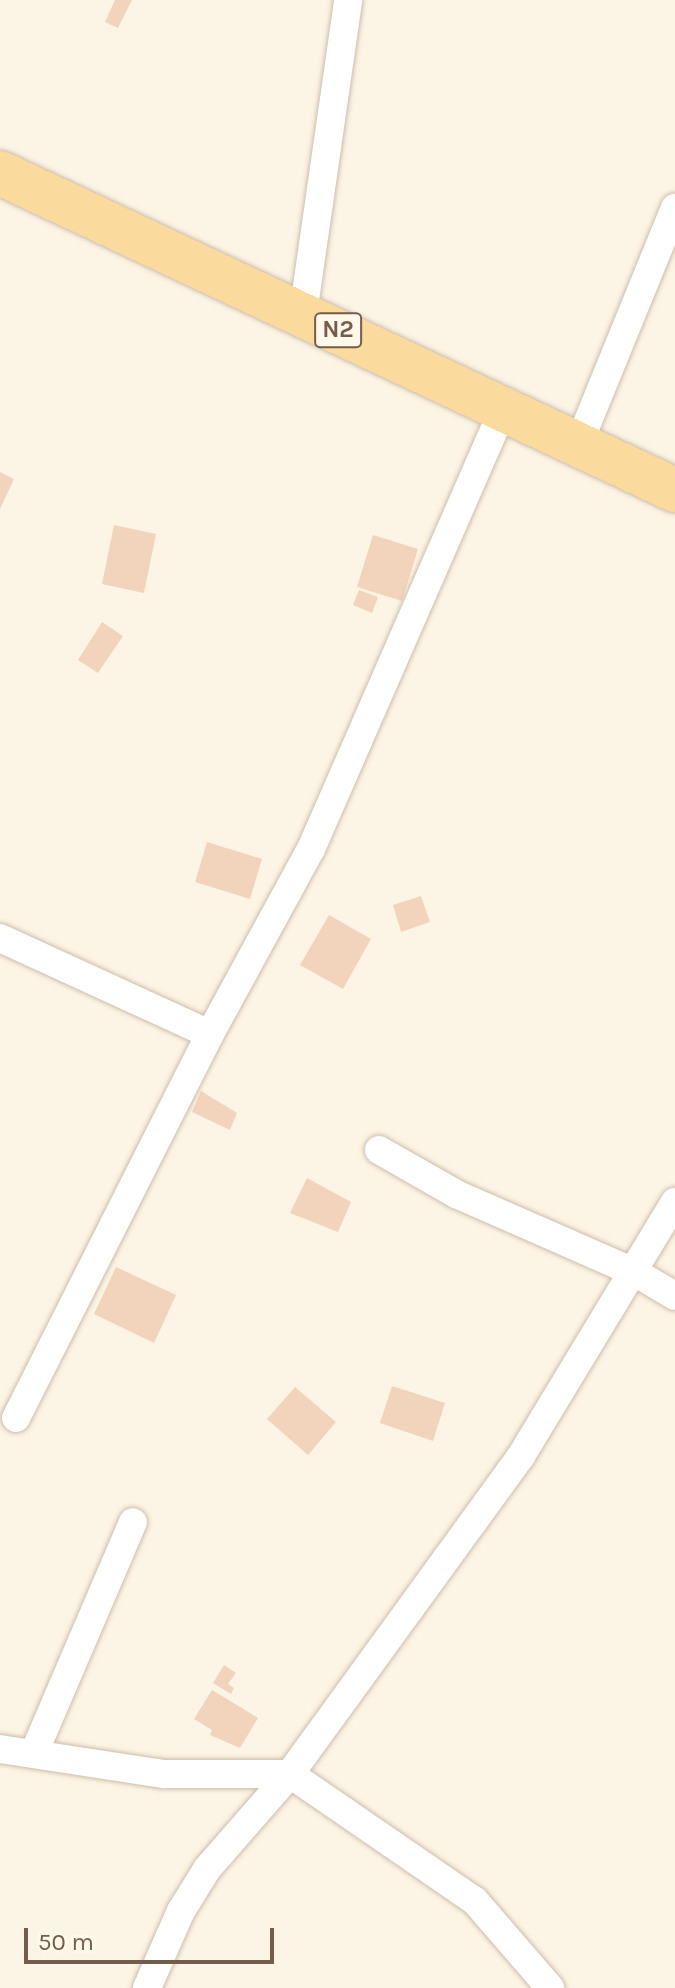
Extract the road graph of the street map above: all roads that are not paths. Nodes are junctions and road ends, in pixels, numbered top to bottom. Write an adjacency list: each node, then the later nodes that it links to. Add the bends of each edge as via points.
1 (348, 0): 4 (street)
2 (0, 173): 4 (main road, N2)
3 (675, 208): 6 (street)
4 (303, 314): 5 (main road, N2)
5 (504, 407): 6 (main road, N2); 9 (street, via 311,849)
6 (579, 443): 7 (main road, N2)
7 (675, 490)
8 (0, 938): 9 (street)
9 (210, 1034): 14 (street)
10 (379, 1150): 12 (street, via 456,1194)
11 (675, 1202): 12 (street)
12 (636, 1273): 13 (street); 18 (street, via 521,1456)
13 (675, 1296)
14 (16, 1418)
15 (133, 1522): 17 (street)
16 (0, 1749): 17 (street)
17 (34, 1753): 18 (street, via 164,1774)
18 (290, 1774): 19 (street, via 475,1901); 20 (street, via 207,1869 181,1911)
19 (521, 1958): 21 (street); 22 (street)
20 (147, 1988)
21 (513, 1988)
22 (550, 1988)

